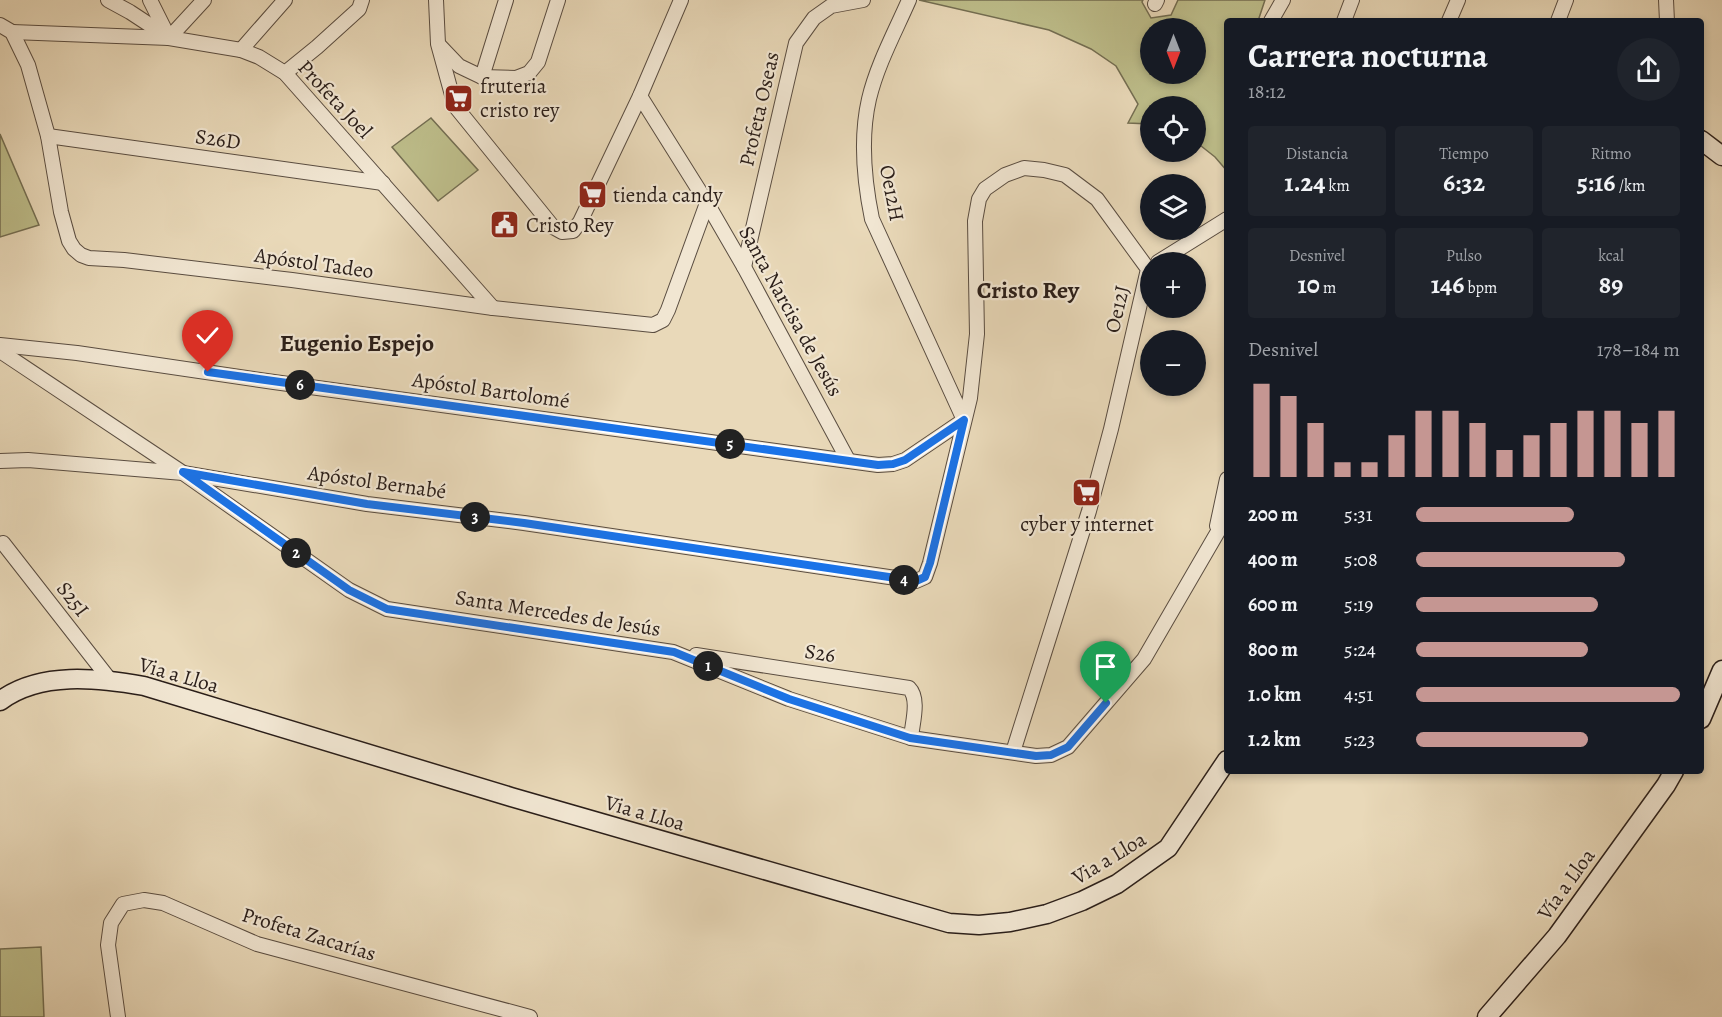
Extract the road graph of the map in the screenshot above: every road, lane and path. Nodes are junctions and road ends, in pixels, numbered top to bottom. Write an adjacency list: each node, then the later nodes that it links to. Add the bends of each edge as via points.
1 (108, 0): 23 (street)
2 (150, 0): 23 (street)
3 (204, 0): 23 (street)
4 (285, 0): 25 (street)
5 (362, 0): 26 (street, via 359,9)
6 (436, 0): 24 (street)
7 (507, 0): 27 (street)
8 (558, 0): 27 (street, via 538,62 529,73 516,78)
9 (681, 0): 28 (street)
10 (863, 0): 37 (street, Profeta Oseas, via 831,6 813,18 796,43)
11 (909, 0): 42 (street, Oe12H, via 869,99 864,146 866,190 872,219)
12 (1283, 0): 17 (street)
13 (1352, 0): 18 (street)
14 (1458, 0): 19 (street)
15 (1566, 0): 20 (street)
16 (1666, 0): 21 (street)
17 (1273, 18)
18 (1345, 18)
19 (1450, 18)
20 (1559, 18)
21 (1667, 18)
22 (6, 28): 23 (street, Profeta Joel); 29 (street, Apóstol Tadeo, via 28,65)
23 (169, 38): 25 (street, Profeta Joel)
24 (438, 44): 27 (street, via 459,66); 28 (street, via 455,106 553,227 562,232 573,231 580,222)
25 (241, 50): 26 (street, Profeta Joel)
26 (285, 73): 32 (street, Profeta Joel)
27 (482, 77)
28 (640, 96): 33 (street, Santa Narcisa de Jesús)
29 (48, 136): 32 (street, S26D); 38 (street, Apóstol Tadeo, via 69,241 81,255)
30 (1704, 143): 31 (street)
31 (1722, 156)
32 (383, 183): 38 (street, Profeta Joel)
33 (707, 202): 37 (street, Santa Narcisa de Jesús); 38 (street, Apóstol Tadeo, via 663,320 653,325)
34 (1224, 221): 36 (street)
35 (1141, 252): 42 (street, Oe12J, via 1097,199 1065,176 1024,168 985,189 975,221 977,334)
36 (1174, 252)
37 (744, 267): 43 (street, Santa Narcisa de Jesús)
38 (493, 308)
39 (1140, 314): 57 (street, Oe12J, via 1089,511)
40 (0, 345): 43 (street, Apóstol Bartolomé)
41 (0, 351): 45 (street, Santa Mercedes de Jesús)
42 (964, 420): 43 (street, Apóstol Bartolomé, via 905,460 878,465); 50 (street, Oe12J)
43 (848, 460)
44 (0, 461): 45 (street, Apóstol Bernabé)
45 (183, 472): 50 (street, Apóstol Bernabé, via 367,504 524,523 902,580); 51 (street, Santa Mercedes de Jesús, via 349,590 387,609)
46 (1224, 494): 48 (street)
47 (1224, 521): 48 (street, Santa Mercedes de Jesús)
48 (1215, 537): 57 (street, Santa Mercedes de Jesús, via 1143,659 1068,747 1051,755)
49 (3, 543): 53 (street, S25I)
50 (925, 577)
51 (674, 652): 56 (street, Santa Mercedes de Jesús, via 789,699); 56 (street, S26, via 909,688 915,700)
52 (1722, 669): 55 (street)
53 (110, 680): 54 (street, Via a Lloa, via 62,680 25,687); 58 (street, Via a Lloa, via 144,686 522,801 949,923 979,925 1047,914 1117,884 1168,848)
54 (0, 701)
55 (1704, 713)
56 (910, 738): 57 (street, Santa Mercedes de Jesús)
57 (1013, 752)
58 (1224, 764)
59 (1672, 774): 62 (street, Vía a Lloa, via 1557,936)
60 (118, 1017): 61 (street, Profeta Zacarías, via 108,945 111,923 123,904 144,900 163,903 257,944)
61 (530, 1017)
62 (1487, 1017)

